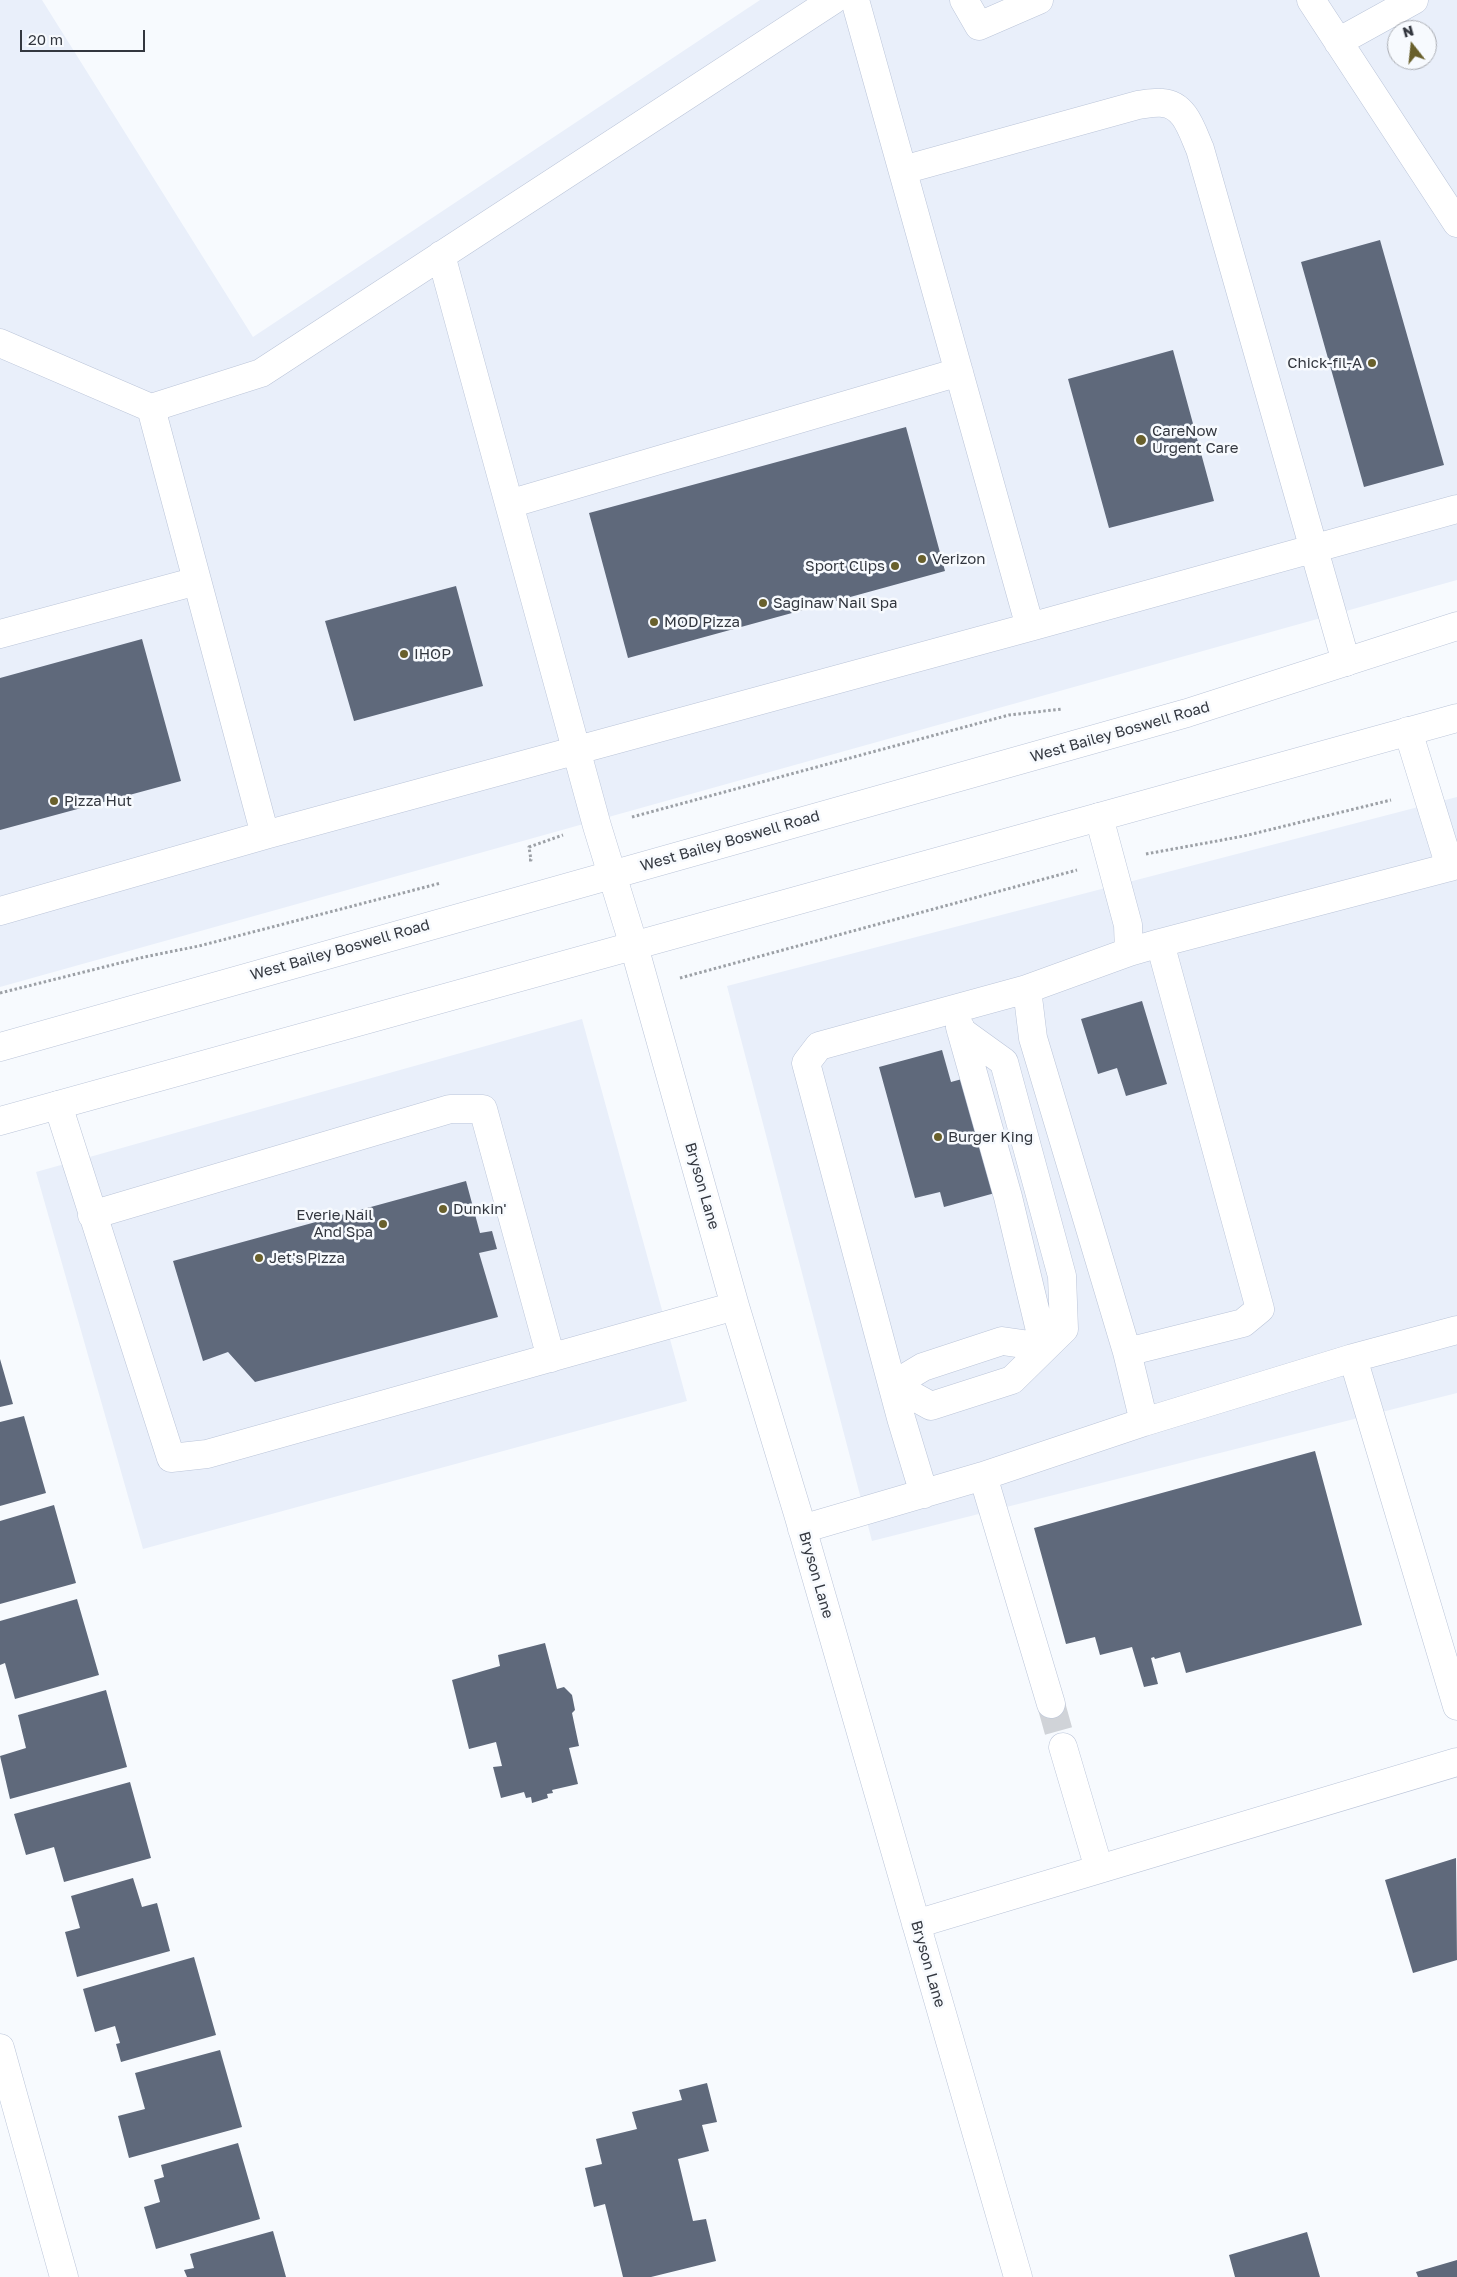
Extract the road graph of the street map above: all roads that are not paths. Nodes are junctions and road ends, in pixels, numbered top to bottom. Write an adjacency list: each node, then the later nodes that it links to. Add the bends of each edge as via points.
1 (833, 0): 10 (main road)
2 (855, 0): 8 (main road)
3 (964, 0): 4 (main road, via 978,26)
4 (1039, 0)
5 (1310, 0): 7 (main road)
6 (1414, 0): 7 (main road)
7 (1338, 42): 9 (main road)
8 (903, 170): 12 (main road); 16 (main road, via 1138,105 1163,102 1179,109 1200,149)
9 (1457, 223)
10 (441, 255): 13 (main road, via 261,372); 14 (main road, Bryson Lane)
11 (0, 343): 13 (main road)
12 (959, 372): 14 (main road); 19 (main road)
13 (151, 408): 17 (main road)
14 (509, 504): 24 (main road, Bryson Lane)
15 (1457, 508): 16 (main road)
16 (1314, 548): 19 (main road); 21 (main road)
17 (197, 581): 20 (main road); 26 (main road)
18 (1457, 626): 21 (main road, West Bailey Boswell Road)
19 (1030, 627): 24 (main road)
20 (0, 634)
21 (1346, 662): 28 (main road, West Bailey Boswell Road, via 1187,713)
22 (1457, 718): 23 (main road)
23 (1408, 731): 25 (main road); 27 (main road)
24 (577, 752): 26 (main road); 28 (main road, Bryson Lane)
25 (1099, 817): 31 (main road); 32 (main road, via 1128,925)
26 (265, 835): 29 (main road)
27 (1454, 866): 30 (main road)
28 (611, 874): 31 (main road, Bryson Lane); 35 (main road, West Bailey Boswell Road)
29 (0, 911)
30 (1160, 943): 32 (main road); 42 (main road, via 1260,1309 1243,1323)
31 (634, 946): 36 (main road); 39 (main road, Bryson Lane)
32 (1129, 952): 33 (main road)
33 (1027, 989): 34 (main road); 42 (main road, via 1033,1038)
34 (958, 1020): 41 (main road, via 1008,1197); 45 (main road, via 819,1046 806,1063)
35 (0, 1047)
36 (58, 1105): 37 (main road); 38 (main road)
37 (0, 1121)
38 (92, 1214): 43 (main road, via 171,1458 207,1454); 43 (main road, via 450,1109 483,1109)
39 (735, 1306): 43 (main road); 49 (main road, Bryson Lane)
40 (1457, 1330): 44 (main road)
41 (1044, 1348): 45 (main road, via 1002,1341 923,1367); 45 (main road, via 1012,1380 931,1406)
42 (1127, 1352): 46 (main road)
43 (551, 1358)
44 (1353, 1358): 46 (main road); 51 (main road)
45 (892, 1385): 48 (main road)
46 (1144, 1422): 47 (main road)
47 (983, 1476): 48 (main road); 50 (main road)
48 (924, 1494): 49 (main road)
49 (802, 1529): 55 (main road, Bryson Lane)
50 (1051, 1704)
51 (1457, 1706)
52 (1063, 1747): 54 (main road)
53 (1457, 1762): 54 (main road)
54 (1099, 1869): 55 (main road)
55 (916, 1924): 58 (main road, Bryson Lane)
56 (0, 2048): 57 (main road)
57 (64, 2277)
58 (1018, 2277)

